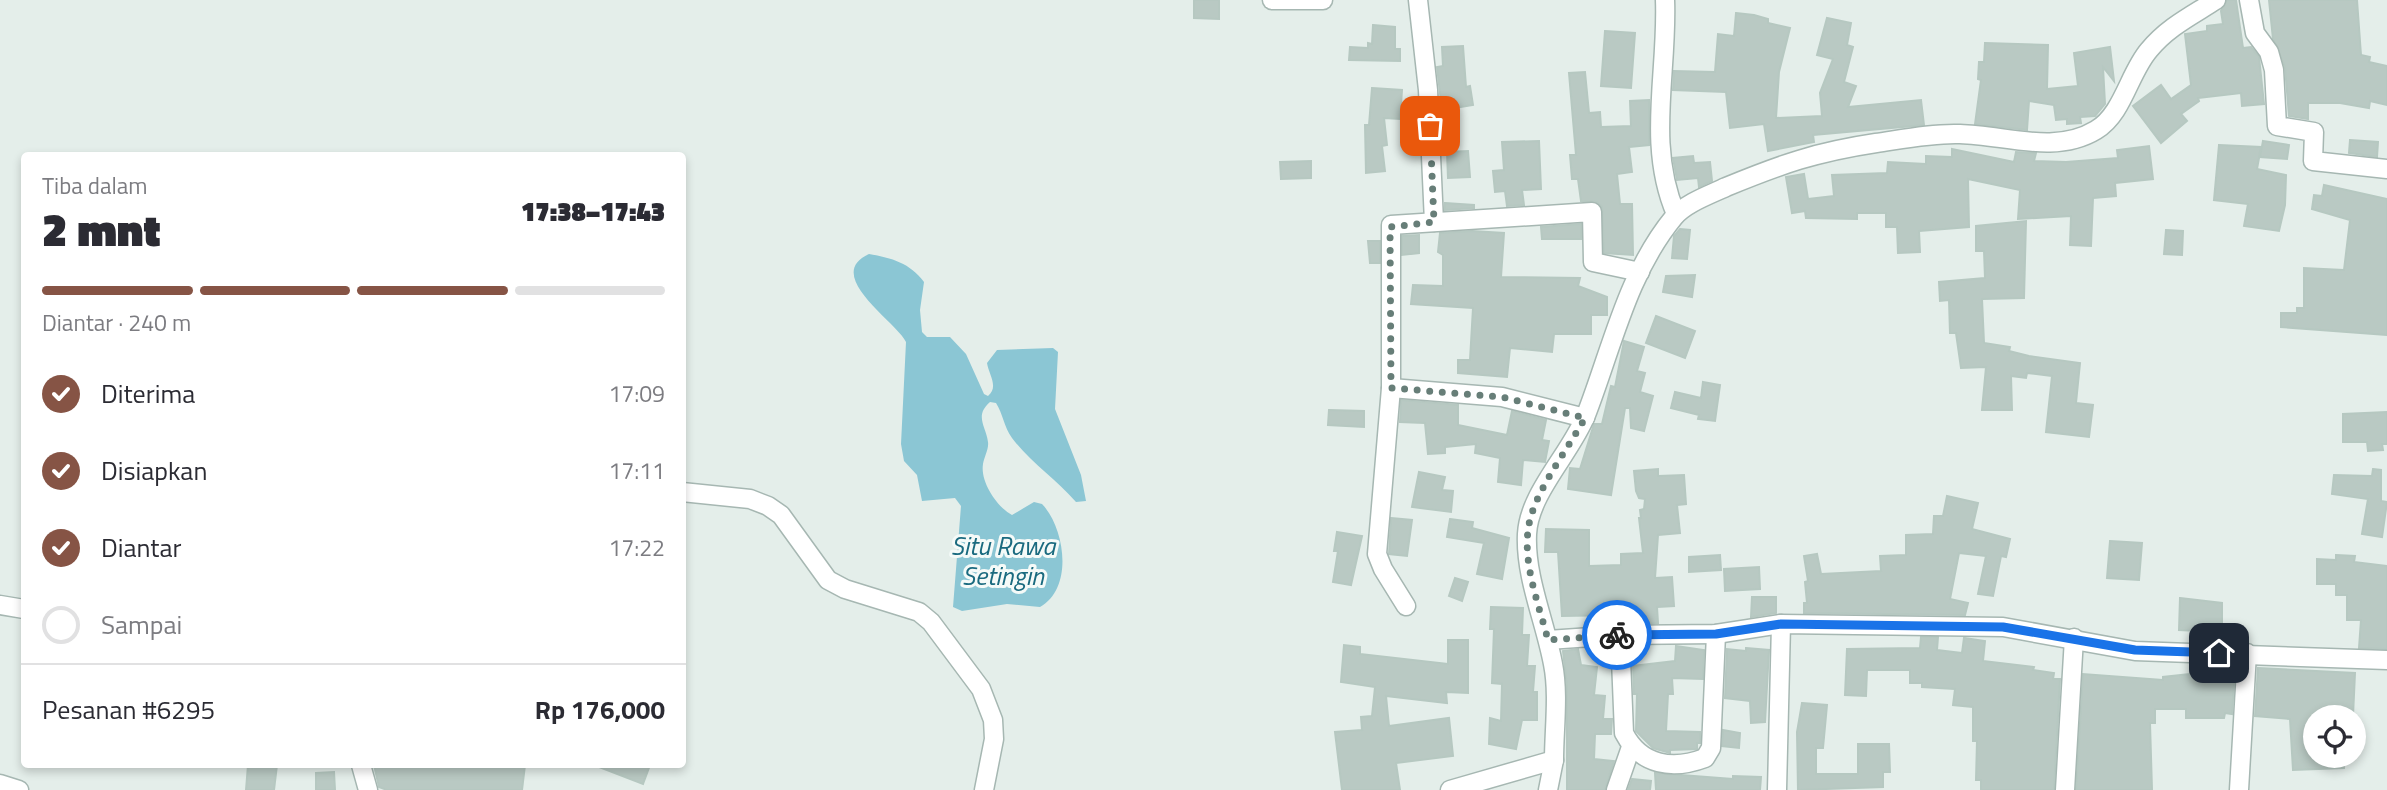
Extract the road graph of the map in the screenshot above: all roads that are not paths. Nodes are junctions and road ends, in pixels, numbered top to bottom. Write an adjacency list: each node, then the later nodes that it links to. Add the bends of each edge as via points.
1 (1272, 0): 2 (street)
2 (1322, 0)
3 (1418, 0): 9 (street)
4 (1665, 0): 8 (street, via 1658,117 1666,183)
5 (2216, 0): 8 (street, via 2166,32 2148,51 2116,110 2099,129 2074,140 2045,143 1959,134 1826,150 1760,173)
6 (2249, 0): 7 (street, via 2255,33 2269,52 2274,70 2277,127 2314,132 2313,161)
7 (2387, 169)
8 (1676, 214): 10 (street)
9 (1434, 222): 10 (street, via 1592,212 1592,262); 11 (street, via 1390,227)
10 (1640, 272): 12 (street, via 1615,327)
11 (1391, 388): 12 (street, via 1502,397); 15 (street, via 1377,554)
12 (1585, 418): 21 (street, via 1532,511 1527,533 1530,568)
13 (686, 492): 30 (street, via 750,499 768,506 781,515 828,580 919,612 931,622 981,689 993,720)
14 (0, 605): 16 (street)
15 (1406, 606)
16 (21, 608)
17 (1781, 624): 18 (street); 20 (street, via 2003,627); 34 (street)
18 (1716, 634): 19 (street); 24 (street, via 1711,748 1705,758 1677,765 1650,761)
19 (1620, 635): 21 (street); 24 (street, via 1624,733)
20 (2074, 638): 22 (street, via 2135,650); 35 (street)
21 (1548, 640): 25 (street, via 1554,668)
22 (2247, 653): 23 (street); 36 (street)
23 (2387, 660)
24 (1631, 747): 33 (street)
25 (1554, 760): 31 (street); 32 (street)
26 (362, 768): 29 (street)
27 (0, 784): 28 (street)
28 (19, 790)
29 (368, 790)
30 (984, 790)
31 (1450, 790)
32 (1548, 790)
33 (1616, 790)
34 (1777, 790)
35 (2065, 790)
36 (2239, 790)

